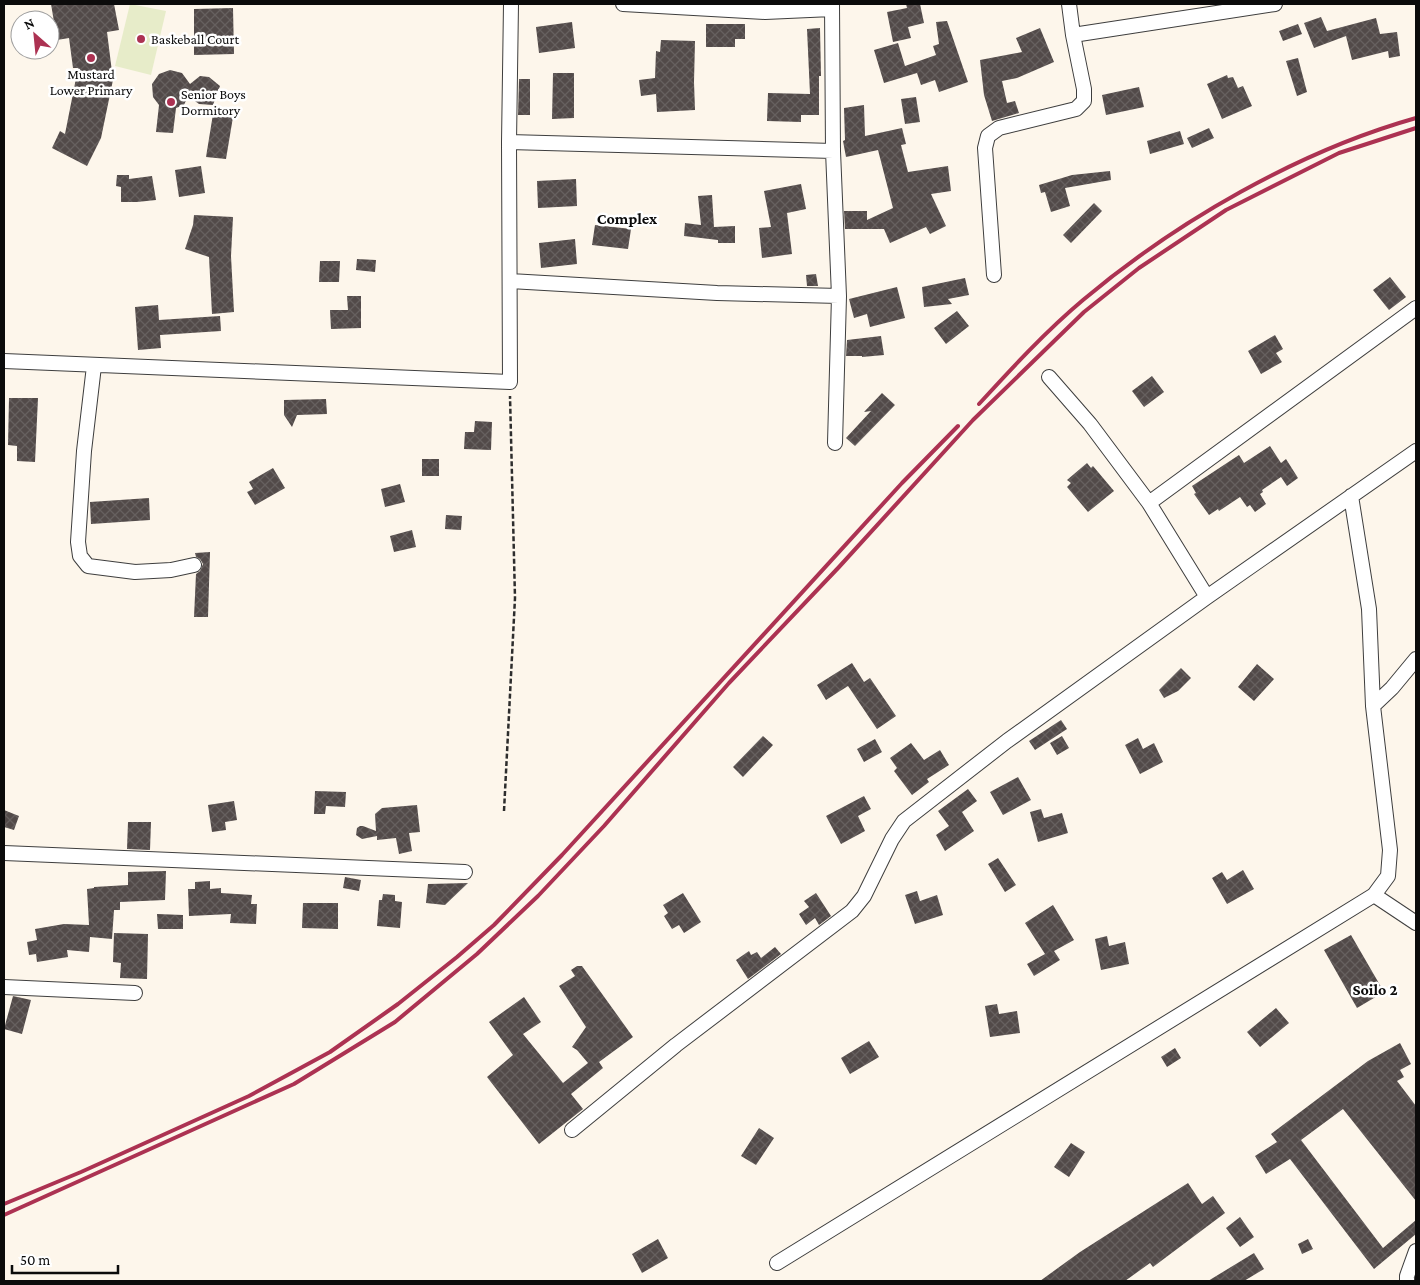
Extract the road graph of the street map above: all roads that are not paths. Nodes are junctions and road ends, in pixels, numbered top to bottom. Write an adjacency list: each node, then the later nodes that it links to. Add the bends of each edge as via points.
1 (511, 4): 8 (street)
2 (623, 4): 6 (street, via 765,12)
3 (1069, 4): 7 (street)
4 (1275, 4): 5 (street)
5 (1258, 5): 7 (street)
6 (832, 6): 9 (street)
7 (1073, 35): 10 (street, via 1084,101 1076,109 999,128 988,136 985,148)
8 (509, 142): 9 (street); 11 (street)
9 (833, 151): 12 (street)
10 (994, 275)
11 (510, 281): 12 (street, via 716,294); 15 (street, via 510,382)
12 (839, 296): 17 (street)
13 (1416, 308): 20 (street)
14 (4, 361): 15 (street)
15 (94, 366): 21 (street, via 84,451 78,542 80,556 88,566 134,572)
16 (1049, 378): 20 (street, via 1090,424)
17 (835, 443)
18 (1416, 451): 19 (street)
19 (1351, 496): 22 (street); 24 (street, via 1369,609)
20 (1149, 503): 22 (street)
21 (194, 565)
22 (1207, 597): 31 (street, via 904,821 864,896 852,911 676,1045)
23 (1416, 659): 24 (street)
24 (1373, 706): 27 (street, via 1390,850 1388,876)
25 (4, 853): 26 (street)
26 (465, 872)
27 (1374, 895): 28 (street); 33 (street)
28 (1416, 923)
29 (4, 987): 30 (street)
30 (135, 993)
31 (572, 1130)
32 (1416, 1251): 34 (street)
33 (777, 1263)
34 (1407, 1281)

